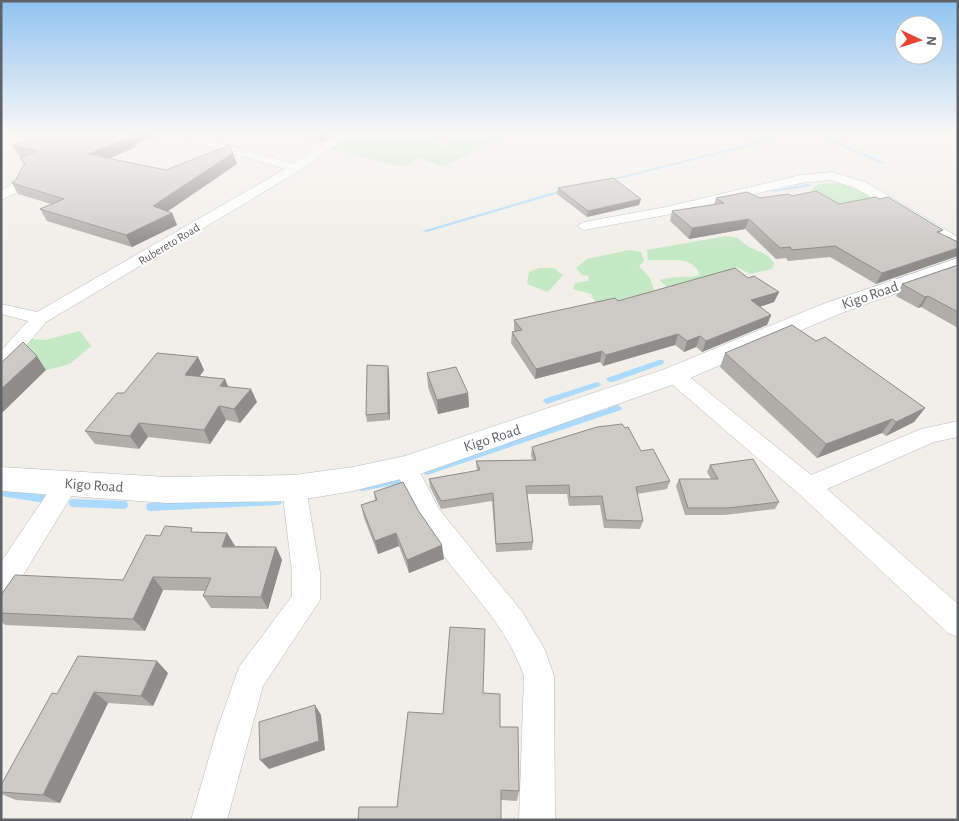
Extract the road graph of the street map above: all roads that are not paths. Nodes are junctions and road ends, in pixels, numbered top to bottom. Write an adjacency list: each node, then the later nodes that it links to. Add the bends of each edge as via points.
1 (289, 171): 8 (street, Rubereto Road)
2 (23, 173): 3 (street, via 14,188)
3 (1, 196)
4 (584, 226): 5 (street, via 666,211 801,179 832,176 860,185)
5 (958, 243)
6 (958, 264): 10 (street, Kigo Road, via 831,309)
7 (1, 309): 8 (street)
8 (40, 318): 9 (street, Rubereto Road)
9 (1, 363)
10 (674, 375): 12 (street, Kigo Road); 15 (street)
11 (958, 429): 15 (street, via 929,435)
12 (406, 467): 16 (street, Kigo Road); 20 (street, via 430,516 530,650 539,676)
13 (1, 479): 14 (street, Kigo Road)
14 (67, 483): 16 (street, Kigo Road, via 166,490); 17 (street)
15 (808, 487): 18 (street)
16 (294, 488): 19 (street, via 306,572 306,600 250,678)
17 (1, 586)
18 (958, 624)
19 (209, 820)
20 (537, 820)

